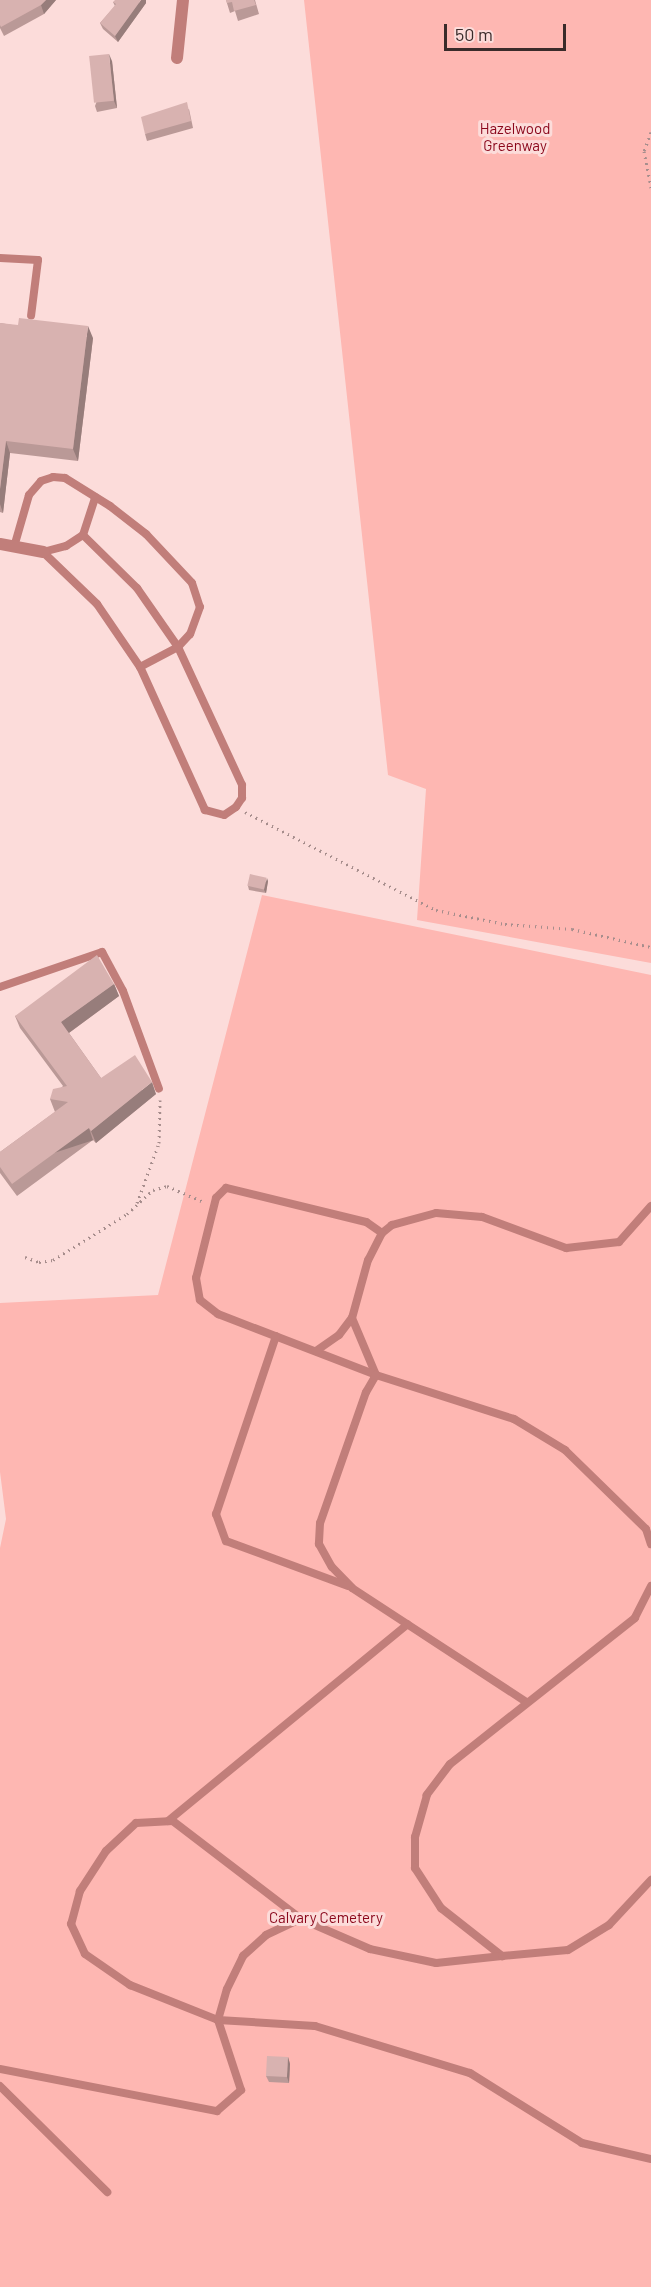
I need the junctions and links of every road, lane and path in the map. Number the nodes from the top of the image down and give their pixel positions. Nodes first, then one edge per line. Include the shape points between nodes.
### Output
1 (183, 0) edge
2 (177, 58) dead end
3 (651, 132) edge
4 (651, 188) edge
5 (0, 258) edge
6 (31, 316) dead end
7 (95, 497) junction
8 (82, 535) junction
9 (0, 544) edge
10 (14, 547) junction
11 (43, 552) junction
12 (178, 647) junction
13 (140, 667) junction
14 (236, 807) junction
15 (651, 947) edge
16 (0, 987) edge
17 (159, 1089) joint
18 (216, 1198) junction
19 (137, 1205) junction
20 (651, 1206) edge
21 (382, 1233) junction
22 (25, 1257) dead end
23 (352, 1318) junction
24 (276, 1336) junction
25 (316, 1351) junction
26 (376, 1375) junction
27 (651, 1544) edge
28 (651, 1586) edge
29 (352, 1588) junction
30 (408, 1624) junction
31 (526, 1701) junction
32 (168, 1821) junction
33 (651, 1880) edge
34 (301, 1919) junction
35 (502, 1956) junction
36 (218, 2020) junction
37 (0, 2069) edge
38 (0, 2085) edge
39 (651, 2159) edge
40 (107, 2192) dead end

1 - 2 street
3 - 4 path via 644,151
5 - 6 lane via 38,260
7 - 8 lane
7 - 10 lane via 65,478 41,481 21,510
7 - 12 lane via 146,534 199,596 201,607 190,634
8 - 11 lane via 66,546
8 - 12 lane via 137,588
9 - 10 street
10 - 11 street
11 - 13 lane via 97,604
12 - 13 lane
12 - 14 lane via 242,785 242,798
13 - 14 lane via 205,810 224,814
14 - 15 path via 436,910 505,924 572,929
16 - 17 lane via 102,952 123,991
17 - 19 path via 159,1143
18 - 19 path via 201,1203 167,1186 153,1190
18 - 21 lane via 226,1188 366,1222
18 - 24 lane via 196,1278 200,1300 218,1314
19 - 22 path via 94,1237 53,1260 39,1262
20 - 21 lane via 619,1242 576,1247 566,1248 482,1217 436,1213 392,1225
21 - 23 lane via 368,1260
23 - 25 lane via 339,1335
23 - 26 lane
24 - 25 lane
24 - 29 lane via 216,1514 226,1541
25 - 26 lane
26 - 27 lane via 514,1419 565,1450 646,1529
26 - 29 lane via 366,1392 320,1523 319,1544 332,1567
28 - 31 lane via 635,1618
29 - 30 lane
30 - 31 lane
30 - 32 lane
31 - 35 lane via 450,1764 428,1795 415,1837 415,1868 441,1908
32 - 34 lane
32 - 36 lane via 136,1823 106,1851 80,1892 71,1924 85,1954 130,1985
33 - 35 lane via 609,1925 568,1950
34 - 35 lane via 370,1948 436,1963
34 - 36 lane via 266,1935 243,1956
36 - 37 lane via 241,2090 217,2110
36 - 39 lane via 315,2026 470,2073 582,2143
38 - 40 lane

